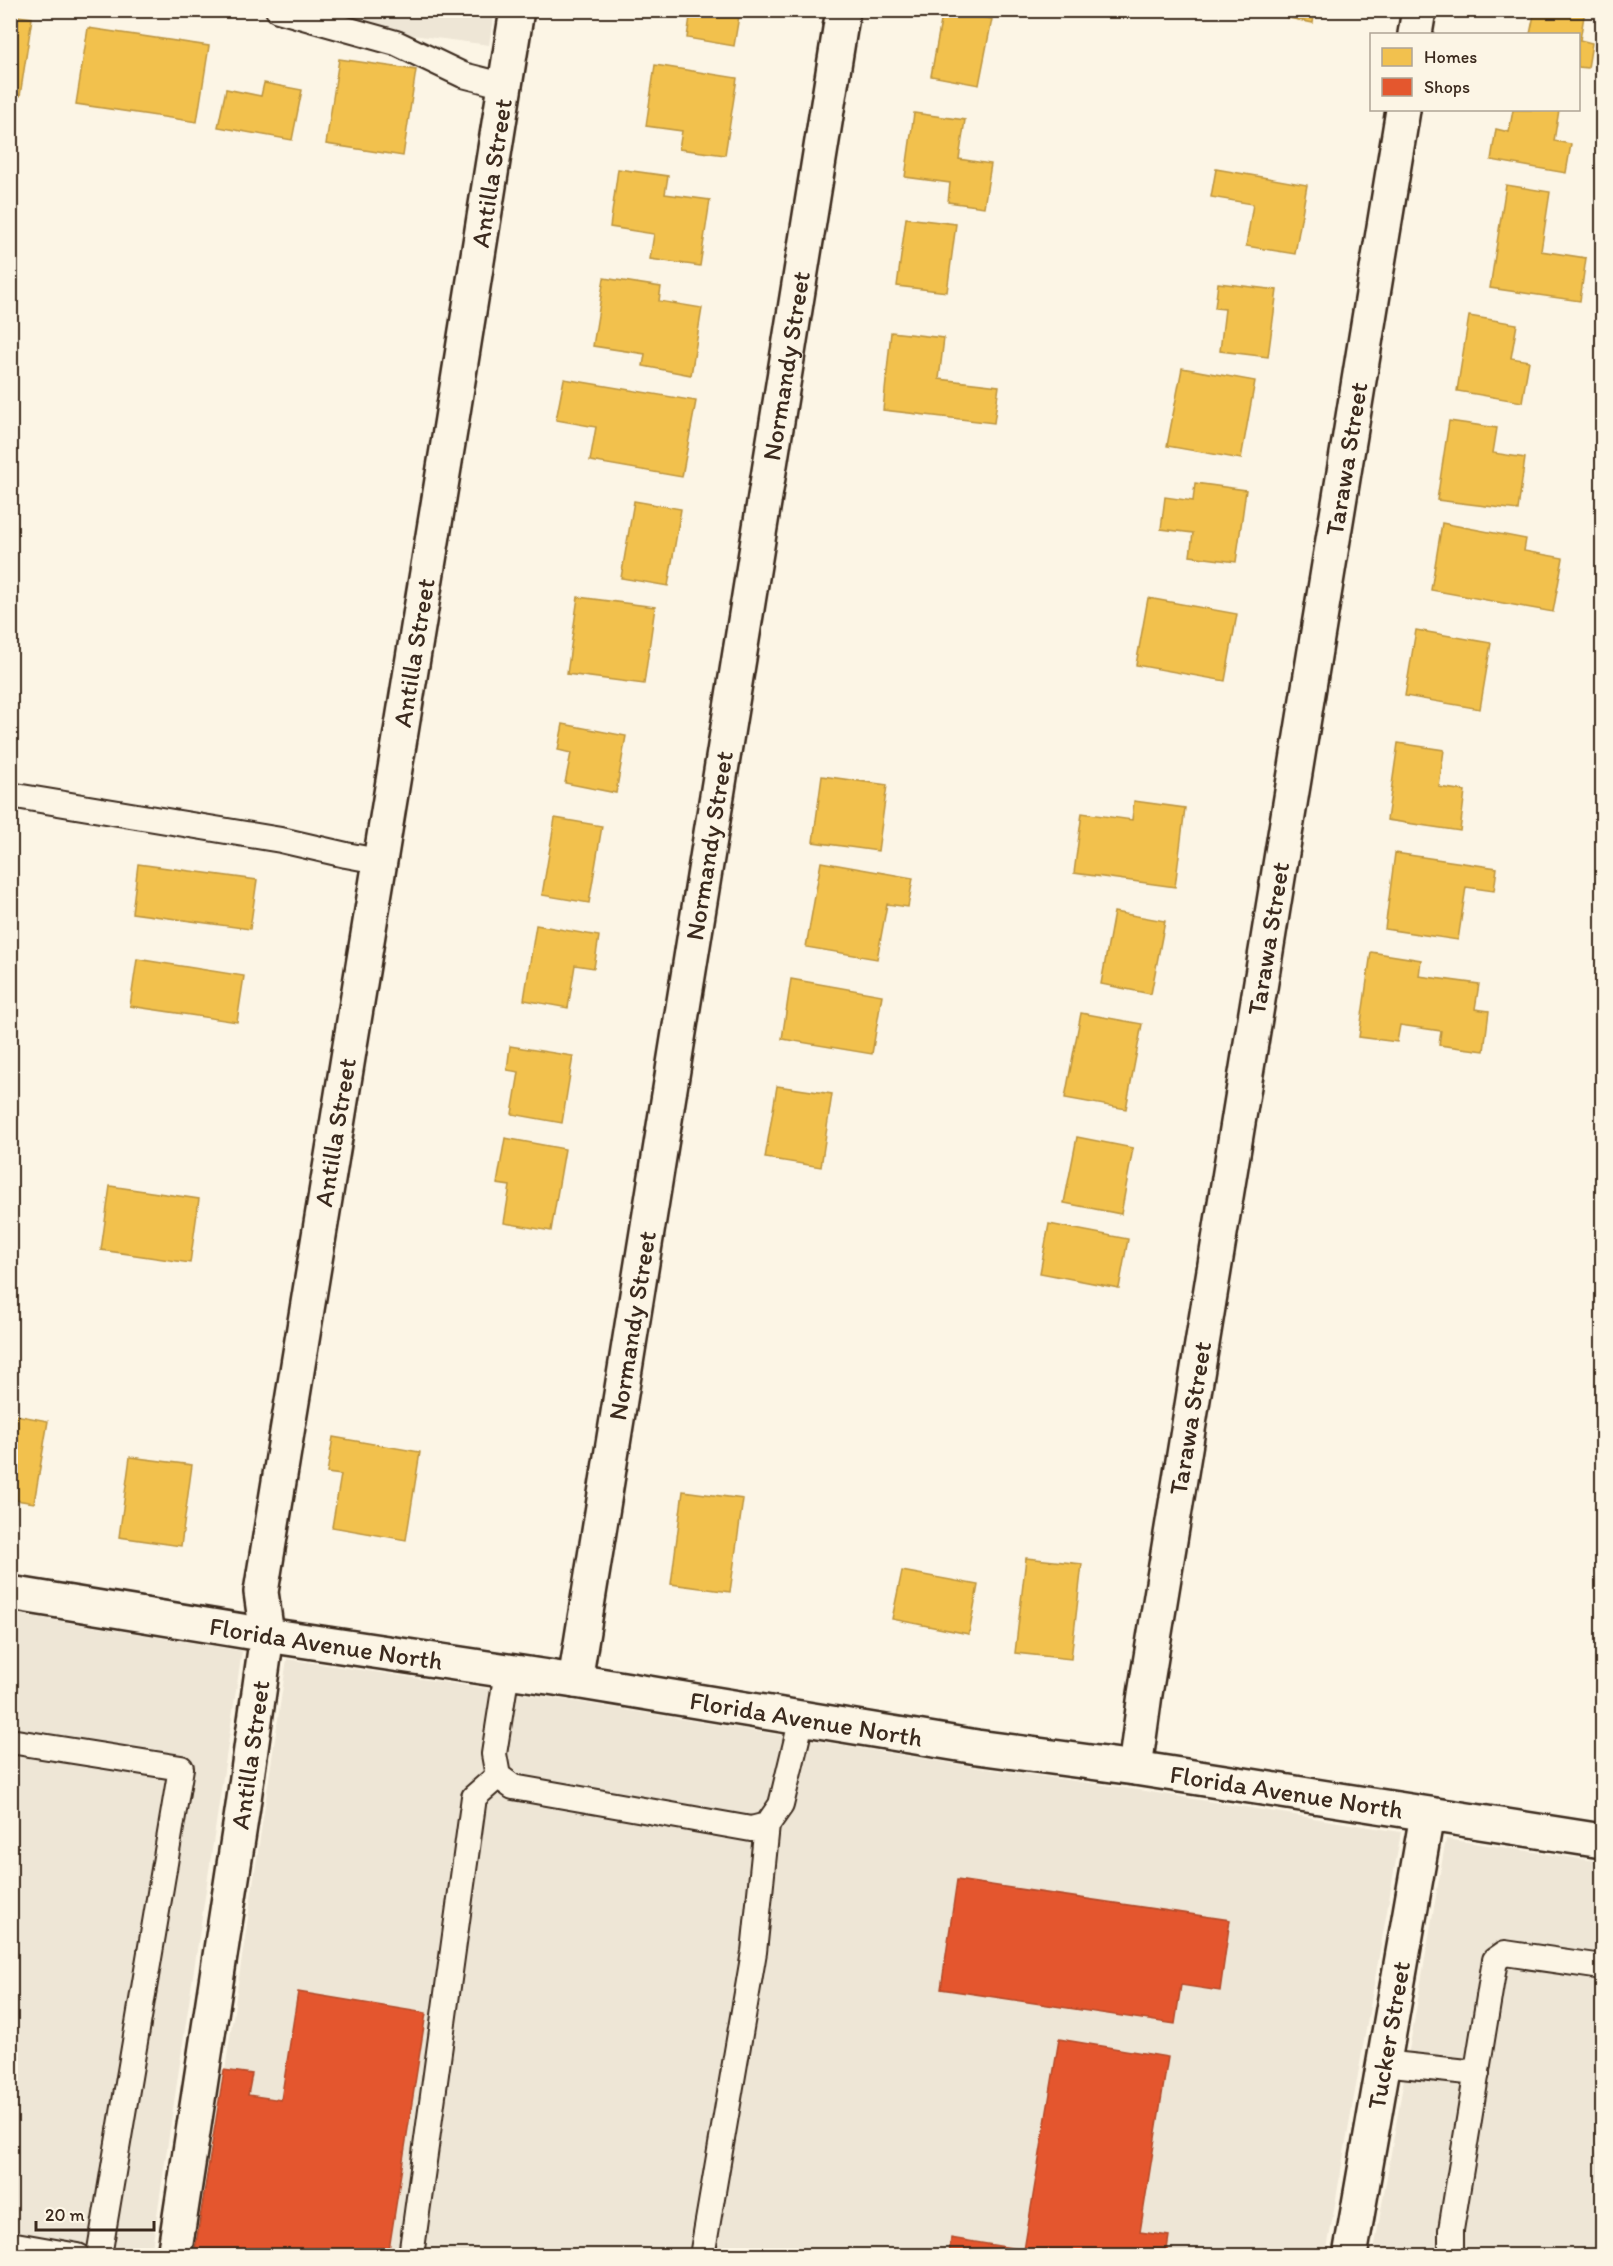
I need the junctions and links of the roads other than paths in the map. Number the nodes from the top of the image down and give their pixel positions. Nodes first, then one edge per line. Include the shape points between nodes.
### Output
1 (278, 10) edge
2 (517, 10) edge
3 (843, 10) edge
4 (1419, 10) edge
5 (1415, 33) edge
6 (506, 86) junction
7 (1403, 111) edge
8 (10, 795) edge
9 (378, 861) junction
10 (10, 1593) edge
11 (267, 1635) junction
12 (507, 1671) junction
13 (575, 1681) junction
14 (802, 1718) junction
15 (10, 1740) edge
16 (1135, 1768) junction
17 (498, 1776) junction
18 (1427, 1815) junction
19 (767, 1825) junction
20 (1602, 1842) edge
21 (1602, 1967) edge
22 (1383, 2063) junction
23 (1477, 2073) junction
24 (10, 2244) edge
25 (78, 2256) edge
26 (99, 2256) edge
27 (174, 2256) edge
28 (411, 2256) edge
29 (702, 2256) edge
30 (1350, 2256) edge
31 (1451, 2256) edge

1 - 6 lane via 396,43 463,75
2 - 6 street, Antilla Street
3 - 13 street, Normandy Street
4 - 5 street
6 - 9 street, Antilla Street
7 - 16 street, Tarawa Street
8 - 9 lane via 281,840
9 - 11 street, Antilla Street via 261,1592
10 - 11 street, Florida Avenue North
11 - 12 street, Florida Avenue North
11 - 27 street, Antilla Street
12 - 13 street, Florida Avenue North
12 - 17 lane via 494,1754
13 - 14 street, Florida Avenue North
14 - 16 street, Florida Avenue North
14 - 19 lane via 781,1805
15 - 26 lane via 181,1768
16 - 18 street, Florida Avenue North
17 - 19 lane via 513,1787 751,1829
17 - 28 lane via 474,1797
18 - 20 street, Florida Avenue North
18 - 22 street, Tucker Street
19 - 29 lane via 754,1952
21 - 23 lane via 1505,1953 1496,1960
22 - 23 lane
22 - 30 street, Tucker Street
23 - 31 lane via 1451,2230
24 - 25 lane

